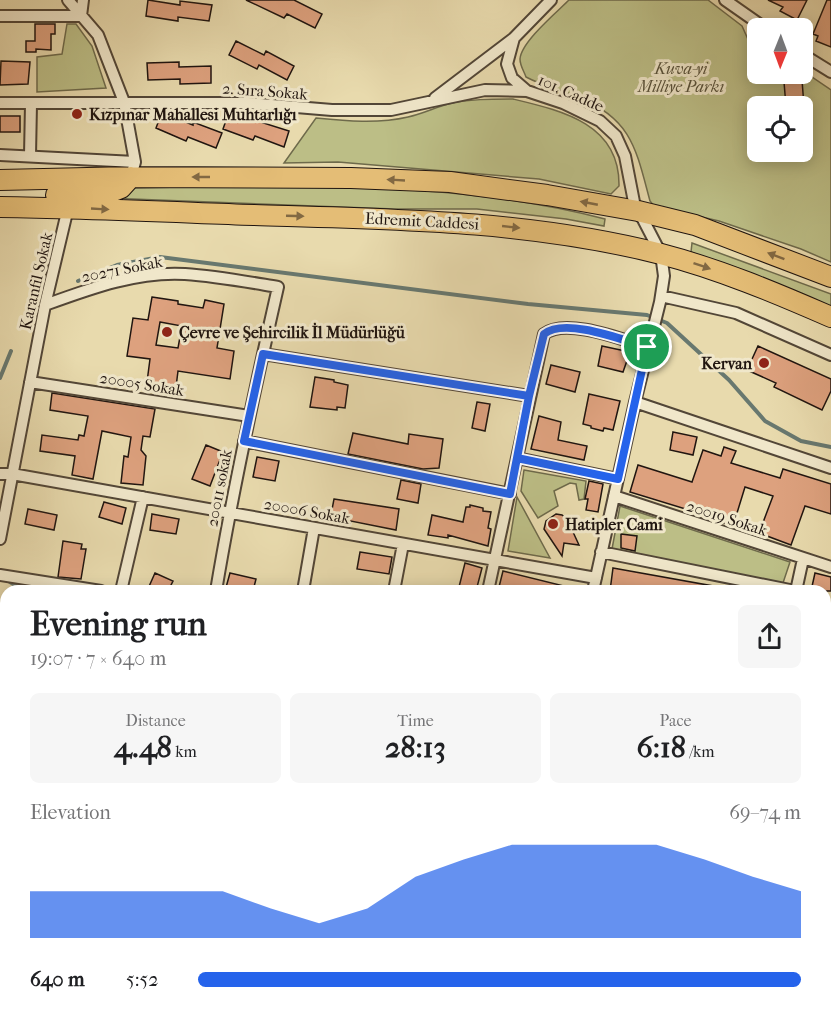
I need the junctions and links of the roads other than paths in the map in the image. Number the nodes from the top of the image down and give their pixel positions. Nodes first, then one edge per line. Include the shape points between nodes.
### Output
1 (68, 0) edge
2 (83, 0) edge
3 (551, 0) edge
4 (725, 0) edge
5 (745, 0) edge
6 (741, 11) junction
7 (0, 16) edge
8 (81, 16) junction
9 (751, 18) edge
10 (514, 38) junction
11 (813, 61) edge
12 (831, 72) edge
13 (527, 91) junction
14 (431, 101) junction
15 (124, 102) junction
16 (0, 103) edge
17 (31, 104) junction
18 (0, 155) edge
19 (30, 155) junction
20 (133, 170) junction
21 (0, 180) edge
22 (0, 199) edge
23 (0, 207) edge
24 (68, 208) junction
25 (638, 211) junction
26 (661, 254) junction
27 (831, 277) edge
28 (278, 286) joint
29 (660, 299) junction
30 (45, 305) junction
31 (831, 317) edge
32 (647, 347) junction
33 (263, 354) junction
34 (831, 355) edge
35 (30, 382) junction
36 (529, 396) junction
37 (635, 402) junction
38 (249, 416) junction
39 (244, 441) junction
40 (517, 458) junction
41 (831, 468) edge
42 (0, 474) edge
43 (12, 474) junction
44 (618, 479) junction
45 (510, 494) junction
46 (614, 496) junction
47 (143, 497) junction
48 (229, 513) junction
49 (314, 528) junction
50 (0, 538) edge
51 (403, 544) junction
52 (601, 552) junction
53 (803, 559) junction
54 (496, 560) junction
55 (831, 567) edge
56 (0, 574) edge
57 (596, 578) junction
58 (65, 585) edge
59 (122, 585) edge
60 (217, 585) edge
61 (304, 585) edge
62 (395, 585) edge
63 (490, 585) edge
64 (594, 585) edge
65 (765, 585) edge
66 (796, 585) edge

1 - 8 street
2 - 8 street
3 - 10 street
4 - 6 street
5 - 6 street
6 - 9 street
7 - 8 street
8 - 15 street via 98,35
10 - 13 street, 101. Cadde via 507,64 512,78
10 - 14 street
11 - 12 street
13 - 14 street, 2. Sıra Sokak via 485,90
13 - 25 street, 101. Cadde via 600,121 616,136 626,156
14 - 15 street, 2. Sıra Sokak via 391,110
15 - 17 street, 2. Sıra Sokak
15 - 20 street
16 - 17 street, 2. Sıra Sokak
17 - 19 street
18 - 19 street
19 - 20 street
20 - 21 highway
20 - 22 highway via 121,188 106,194
25 -> 20 highway via 450,182
23 - 24 highway, Edremit Caddesi
24 -> 26 highway, Edremit Caddesi via 466,223 531,230
24 - 30 street, Karanfil Sokak
25 - 26 street, 101. Cadde
27 -> 25 highway via 695,225
26 - 29 street via 664,276
26 -> 31 highway, Edremit Caddesi via 774,292
28 - 30 street, 20271 Sokak via 184,274 148,276 97,286
28 - 33 street, 20011 sokak
29 - 32 street
29 - 34 street via 736,313
30 - 35 street, Karanfil Sokak
32 - 36 street via 598,333 549,330 544,334
32 - 37 street
33 - 36 street
33 - 38 street, 20011 sokak
35 - 38 street, 20005 Sokak
35 - 43 street, Karanfil Sokak
36 - 40 street
37 - 41 street
37 - 44 street
38 - 39 street, 20011 sokak
39 - 45 street
39 - 48 street, 20011 sokak
40 - 44 street
40 - 45 street
42 - 43 street, 20006 Sokak
43 - 47 street, 20006 Sokak
43 - 50 street, Karanfil Sokak
44 - 46 street
45 - 54 street
46 - 52 street
46 - 53 street, 20019 Sokak
47 - 48 street, 20006 Sokak
47 - 59 street
48 - 49 street, 20006 Sokak
48 - 60 street, 20011 sokak
49 - 51 street, 20006 Sokak
49 - 61 street
51 - 54 street, 20006 Sokak
51 - 62 street
52 - 57 street
52 - 65 street
53 - 55 street, 20019 Sokak
53 - 66 street
54 - 57 street, 20006 Sokak
54 - 63 street
56 - 58 street
57 - 64 street

